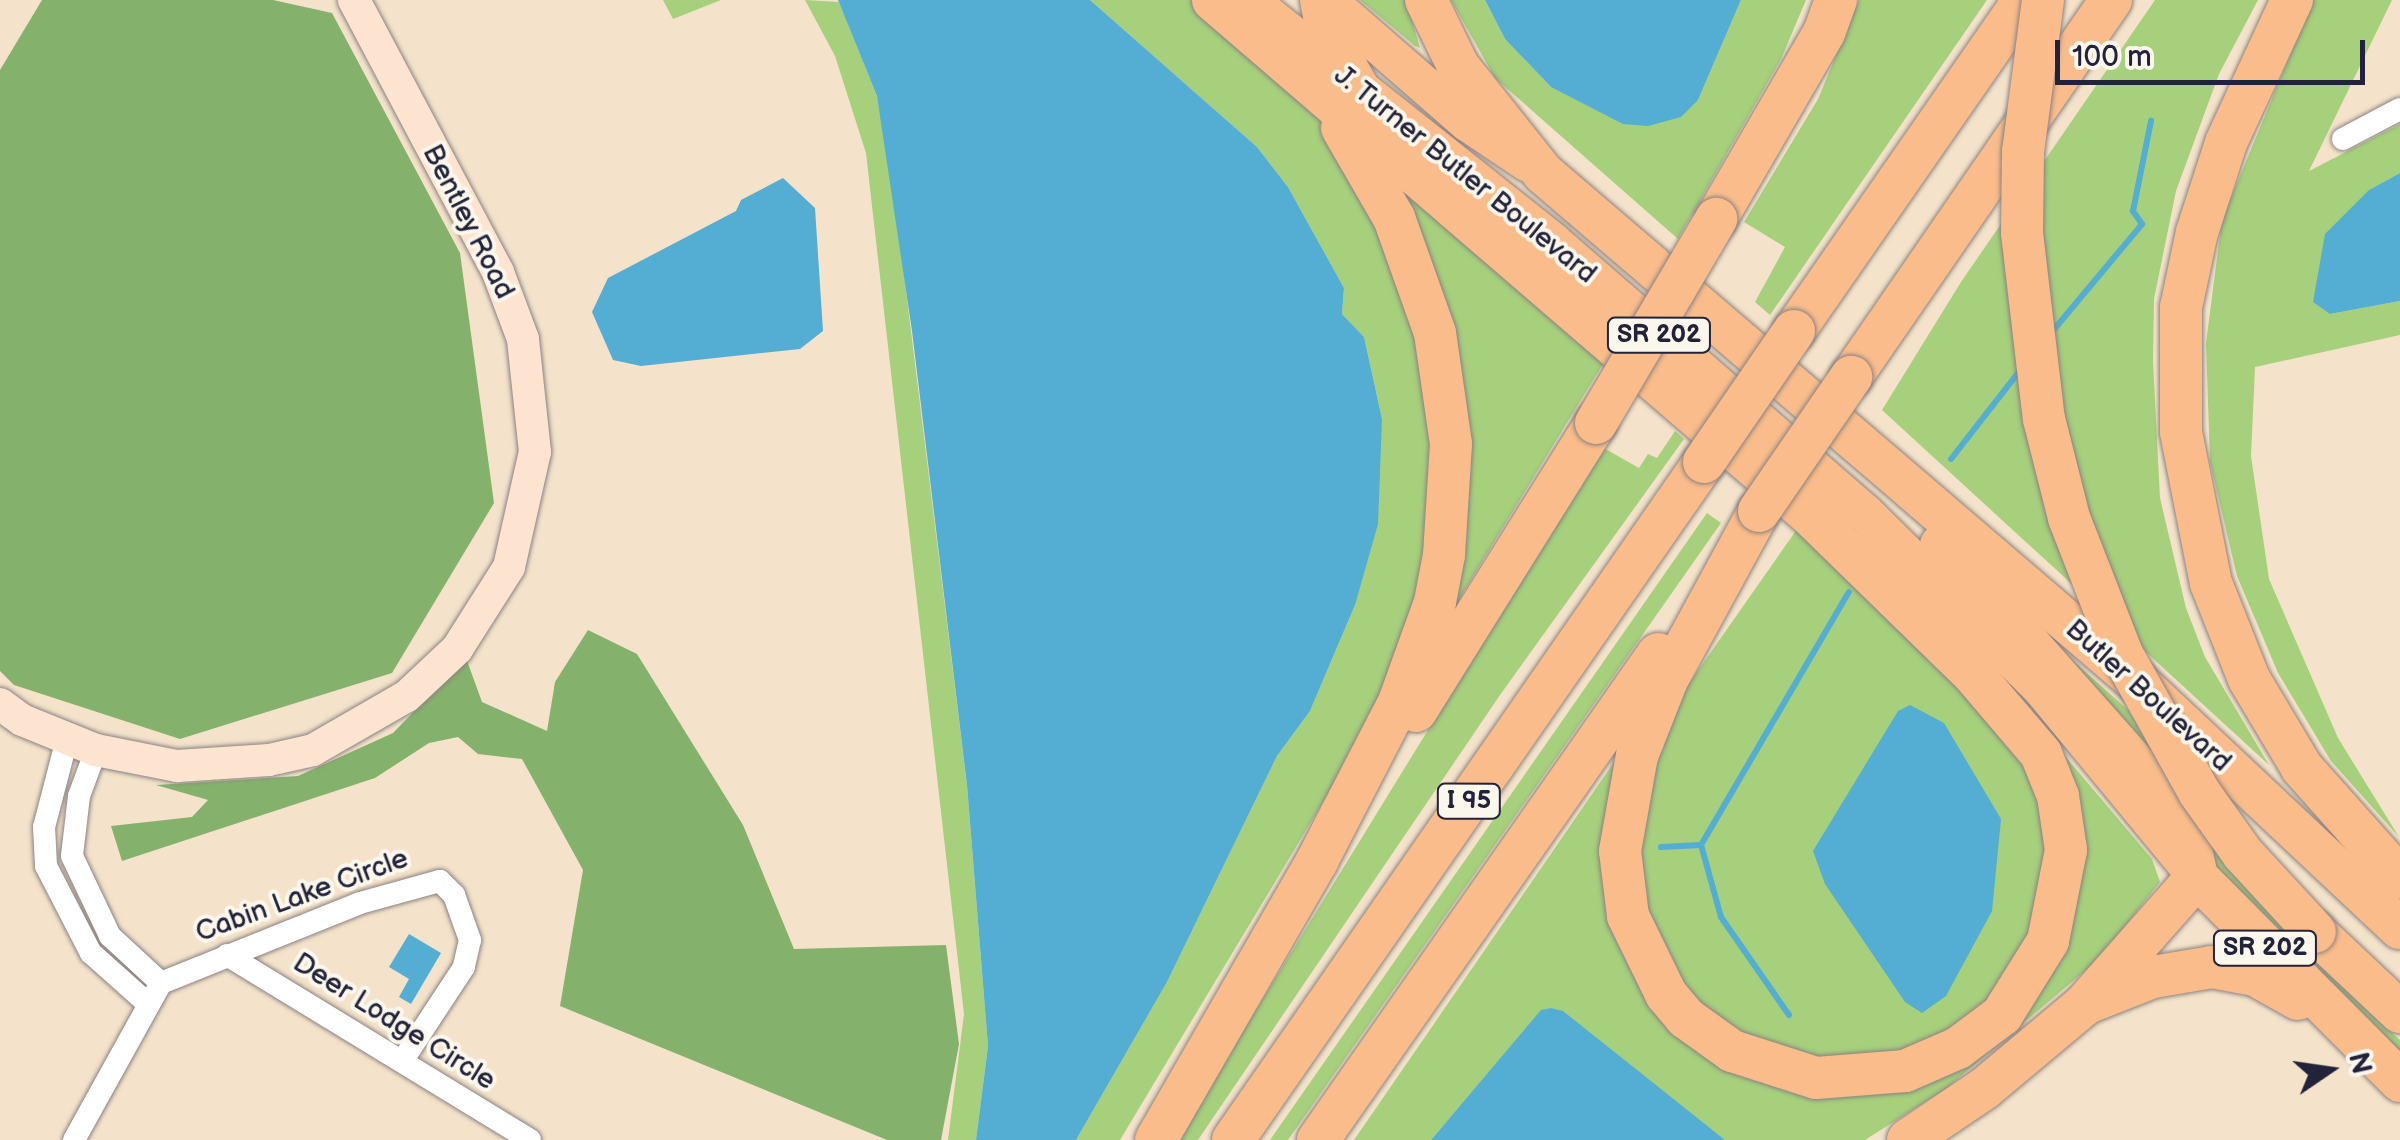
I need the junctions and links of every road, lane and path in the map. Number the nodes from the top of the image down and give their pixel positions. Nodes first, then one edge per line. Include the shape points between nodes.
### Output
1 (1214, 0) edge
2 (1248, 0) edge
3 (1324, 0) edge
4 (1426, 0) edge
5 (1836, 0) edge
6 (2024, 0) edge
7 (2044, 0) edge
8 (2111, 0) edge
9 (2292, 0) edge
10 (353, 2) edge
11 (1301, 77) junction
12 (1360, 91) junction
13 (2400, 109) edge
14 (2343, 140) dead end
15 (1542, 172) junction
16 (1888, 472) junction
17 (1758, 510) junction
18 (0, 704) edge
19 (82, 744) junction
20 (1317, 862) junction
21 (2197, 877) junction
22 (2400, 878) edge
23 (2400, 928) edge
24 (227, 954) junction
25 (161, 982) junction
26 (146, 1002) junction
27 (2084, 1004) junction
28 (2400, 1012) edge
29 (2334, 1019) junction
30 (403, 1060) junction
31 (2400, 1081) edge
32 (74, 1140) edge
33 (530, 1140) edge
34 (1156, 1140) edge
35 (1233, 1140) edge
36 (1318, 1140) edge
37 (1908, 1140) edge

1 - 11 highway
2 - 12 main road, J. Turner Butler Boulevard / SR 202
3 - 12 highway via 1328,35
3 - 15 main road, J. Turner Butler Boulevard / SR 202 via 1467,122
4 - 15 highway via 1458,66
5 - 20 highway, bridge via 1824,32 1596,423
6 - 35 highway, I 95, bridge
7 - 28 highway, bridge via 2023,151 2022,233 2044,419 2069,518 2122,654 2190,778 2243,854
8 - 17 highway, I 95, bridge
9 - 22 highway via 2226,143 2197,232 2180,307 2183,449 2210,583 2249,680 2302,768
10 - 19 street, Bentley Road via 498,272 523,340 535,452 509,567 457,650 407,696 313,750 177,766
11 - 17 highway via 1808,513 1973,674 2041,754 2058,796 2066,850 2048,941 2002,1015 1958,1048 1905,1072 1816,1078 1732,1051 1686,1018 1666,994 1628,916 1620,851 1637,756 1667,680
11 - 20 highway via 1350,140 1407,250 1434,333 1450,444 1435,602 1399,702
12 - 21 main road, J. Turner Butler Boulevard / SR 202 via 1553,242 1948,591 2042,689
13 - 14 street
15 - 16 highway, J. Turner Butler Boulevard / SR 202
16 - 21 highway via 1950,558 2071,685 2173,809 2188,834
16 - 23 highway, Butler Boulevard / SR 202 via 2142,686
17 - 36 highway, I 95
18 - 19 street, Bentley Road
19 - 25 street via 72,856 110,936
19 - 26 street via 44,827 46,866 91,954
20 - 34 highway
21 - 27 highway
21 - 29 highway, SR 202
24 - 25 street, Cabin Lake Circle
24 - 30 street, Deer Lodge Circle
24 - 30 street, Cabin Lake Circle via 424,880 440,880 454,896 470,940 464,966
25 - 26 street
26 - 32 street
27 - 29 highway via 2153,977 2212,967 2255,976
27 - 37 highway via 1985,1088
29 - 31 highway, SR 202
30 - 33 street, Deer Lodge Circle

